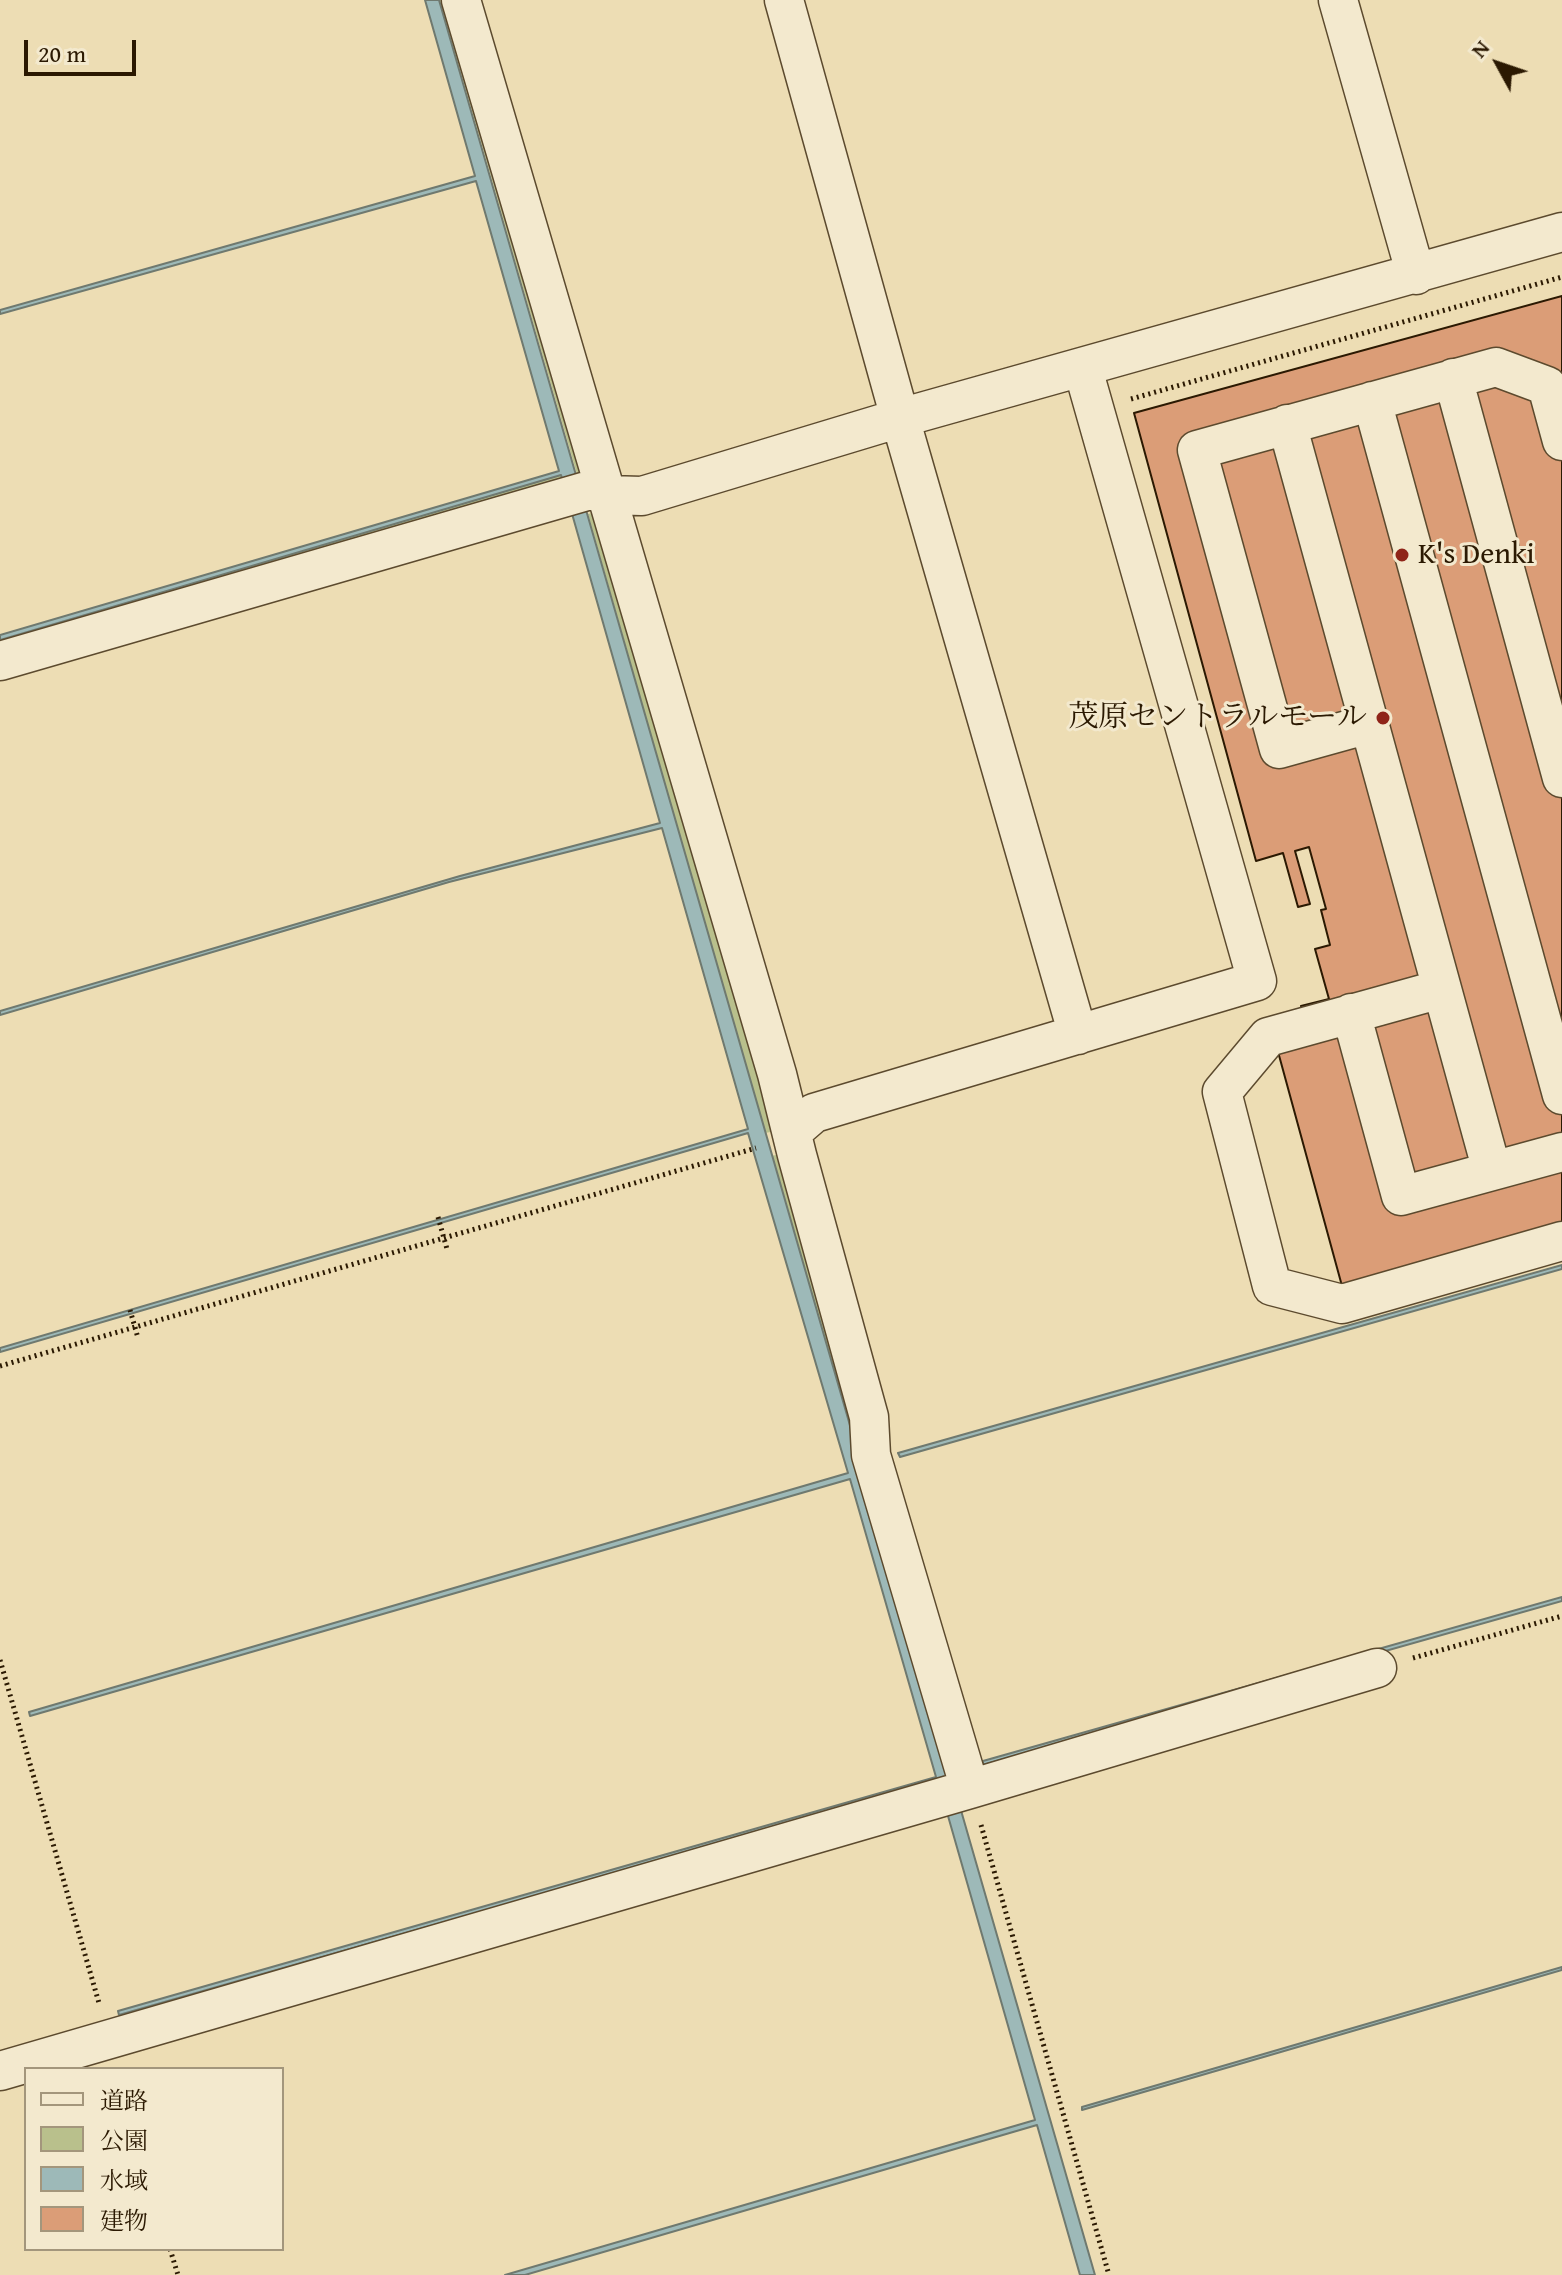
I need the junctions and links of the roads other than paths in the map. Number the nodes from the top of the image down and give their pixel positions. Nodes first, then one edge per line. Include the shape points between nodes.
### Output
1 (461, 0) edge
2 (784, 0) edge
3 (1338, 0) edge
4 (1562, 232) edge
5 (1416, 275) junction
6 (1083, 369) junction
7 (1453, 378) junction
8 (1372, 401) junction
9 (900, 418) junction
10 (1287, 424) junction
11 (1562, 441) edge
12 (607, 495) junction
13 (0, 661) edge
14 (1369, 724) junction
15 (1562, 778) edge
16 (1441, 989) junction
17 (1351, 1013) junction
18 (1078, 1035) junction
19 (1562, 1095) edge
20 (792, 1132) junction
21 (1562, 1152) edge
22 (1492, 1171) junction
23 (1562, 1241) edge
24 (1377, 1668) road end
25 (970, 1789) junction
26 (0, 2071) edge

1 - 12 street
2 - 9 street
3 - 5 street
4 - 5 street
5 - 6 street
6 - 9 street
6 - 18 street via 1257,981
7 - 8 street
7 - 11 street via 1496,367 1547,386
7 - 15 street
8 - 10 street
8 - 19 street
9 - 12 street via 642,496
9 - 18 street
10 - 14 street
10 - 14 street via 1197,450 1279,749
12 - 13 street via 590,490
12 - 20 street
14 - 16 street
16 - 17 street
16 - 22 street
17 - 22 street via 1401,1196
17 - 23 street via 1268,1037 1222,1092 1272,1286 1342,1304
18 - 20 street via 814,1113
20 - 25 street via 869,1417 871,1455
21 - 22 street
24 - 25 street
25 - 26 street

